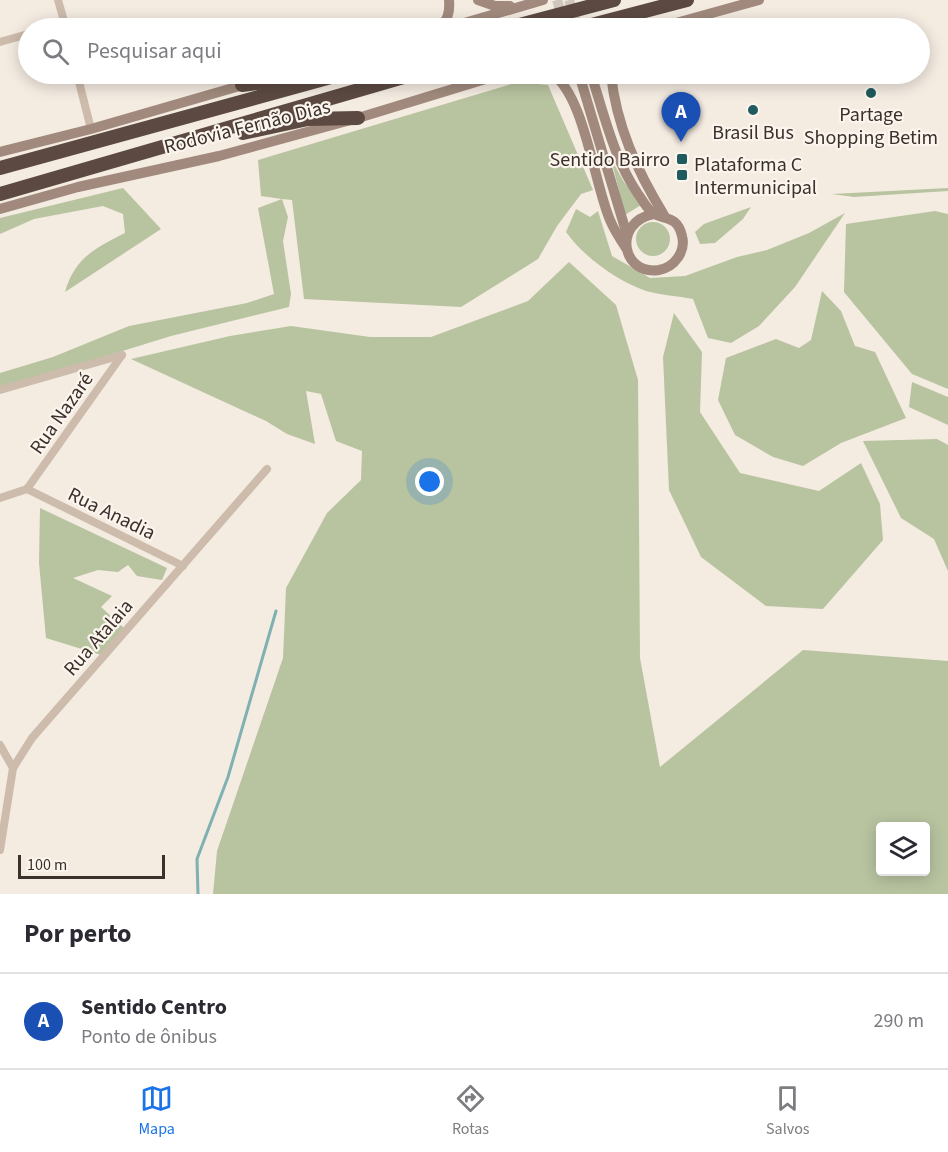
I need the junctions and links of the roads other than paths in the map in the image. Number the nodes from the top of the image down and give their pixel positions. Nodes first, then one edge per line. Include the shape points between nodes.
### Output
1 (58, 0) edge
2 (449, 0) edge
3 (478, 0) edge
4 (543, 0) edge
5 (614, 0) edge
6 (687, 0) edge
7 (759, 0) edge
8 (522, 7) junction
9 (64, 18) edge
10 (445, 18) edge
11 (483, 18) edge
12 (546, 18) edge
13 (618, 18) edge
14 (694, 18) edge
15 (18, 37) edge
16 (0, 42) edge
17 (80, 84) edge
18 (246, 84) edge
19 (251, 84) edge
20 (304, 84) edge
21 (380, 84) edge
22 (469, 84) edge
23 (564, 84) edge
24 (582, 84) edge
25 (594, 84) edge
26 (613, 84) edge
27 (242, 85) junction
28 (358, 118) junction
29 (91, 129) junction
30 (0, 152) edge
31 (141, 155) junction
32 (0, 168) edge
33 (0, 194) edge
34 (0, 209) edge
35 (658, 215) junction
36 (627, 235) junction
37 (627, 251) junction
38 (0, 390) edge
39 (267, 469) dead end
40 (27, 489) junction
41 (0, 498) edge
42 (183, 566) junction
43 (0, 745) edge
44 (0, 764) edge
45 (13, 768) junction
46 (0, 850) edge

1 - 9 street
2 - 10 main road via 450,11
3 - 8 main road via 495,6
4 - 8 main road
5 - 12 highway
6 - 13 highway
7 - 14 main road
8 - 11 main road
15 - 16 street
17 - 29 street
18 - 27 main road, Rodovia Fernão Dias
19 - 27 highway
20 - 32 highway, Rodovia Fernão Dias
21 - 31 highway, Rodovia Fernão Dias
22 - 28 main road, Rodovia Fernão Dias
23 - 37 main road via 574,102 610,220
24 - 36 main road
25 - 35 main road via 622,166
26 - 35 main road via 632,154
27 - 29 main road, Rodovia Fernão Dias
28 - 31 highway via 308,119
28 - 34 main road, Rodovia Fernão Dias
29 - 30 main road, Rodovia Fernão Dias
31 - 33 highway, Rodovia Fernão Dias
35 - 36 main road via 636,220
35 - 37 main road via 674,222 682,236 680,254 672,265 647,270
36 - 37 main road
38 - 40 street, Rua Nazaré via 122,355
39 - 42 street, Rua Atalaia
40 - 41 street
40 - 42 street, Rua Anadia
42 - 45 street, Rua Atalaia via 32,738
43 - 45 street
44 - 45 street
45 - 46 street, Rua Atalaia

